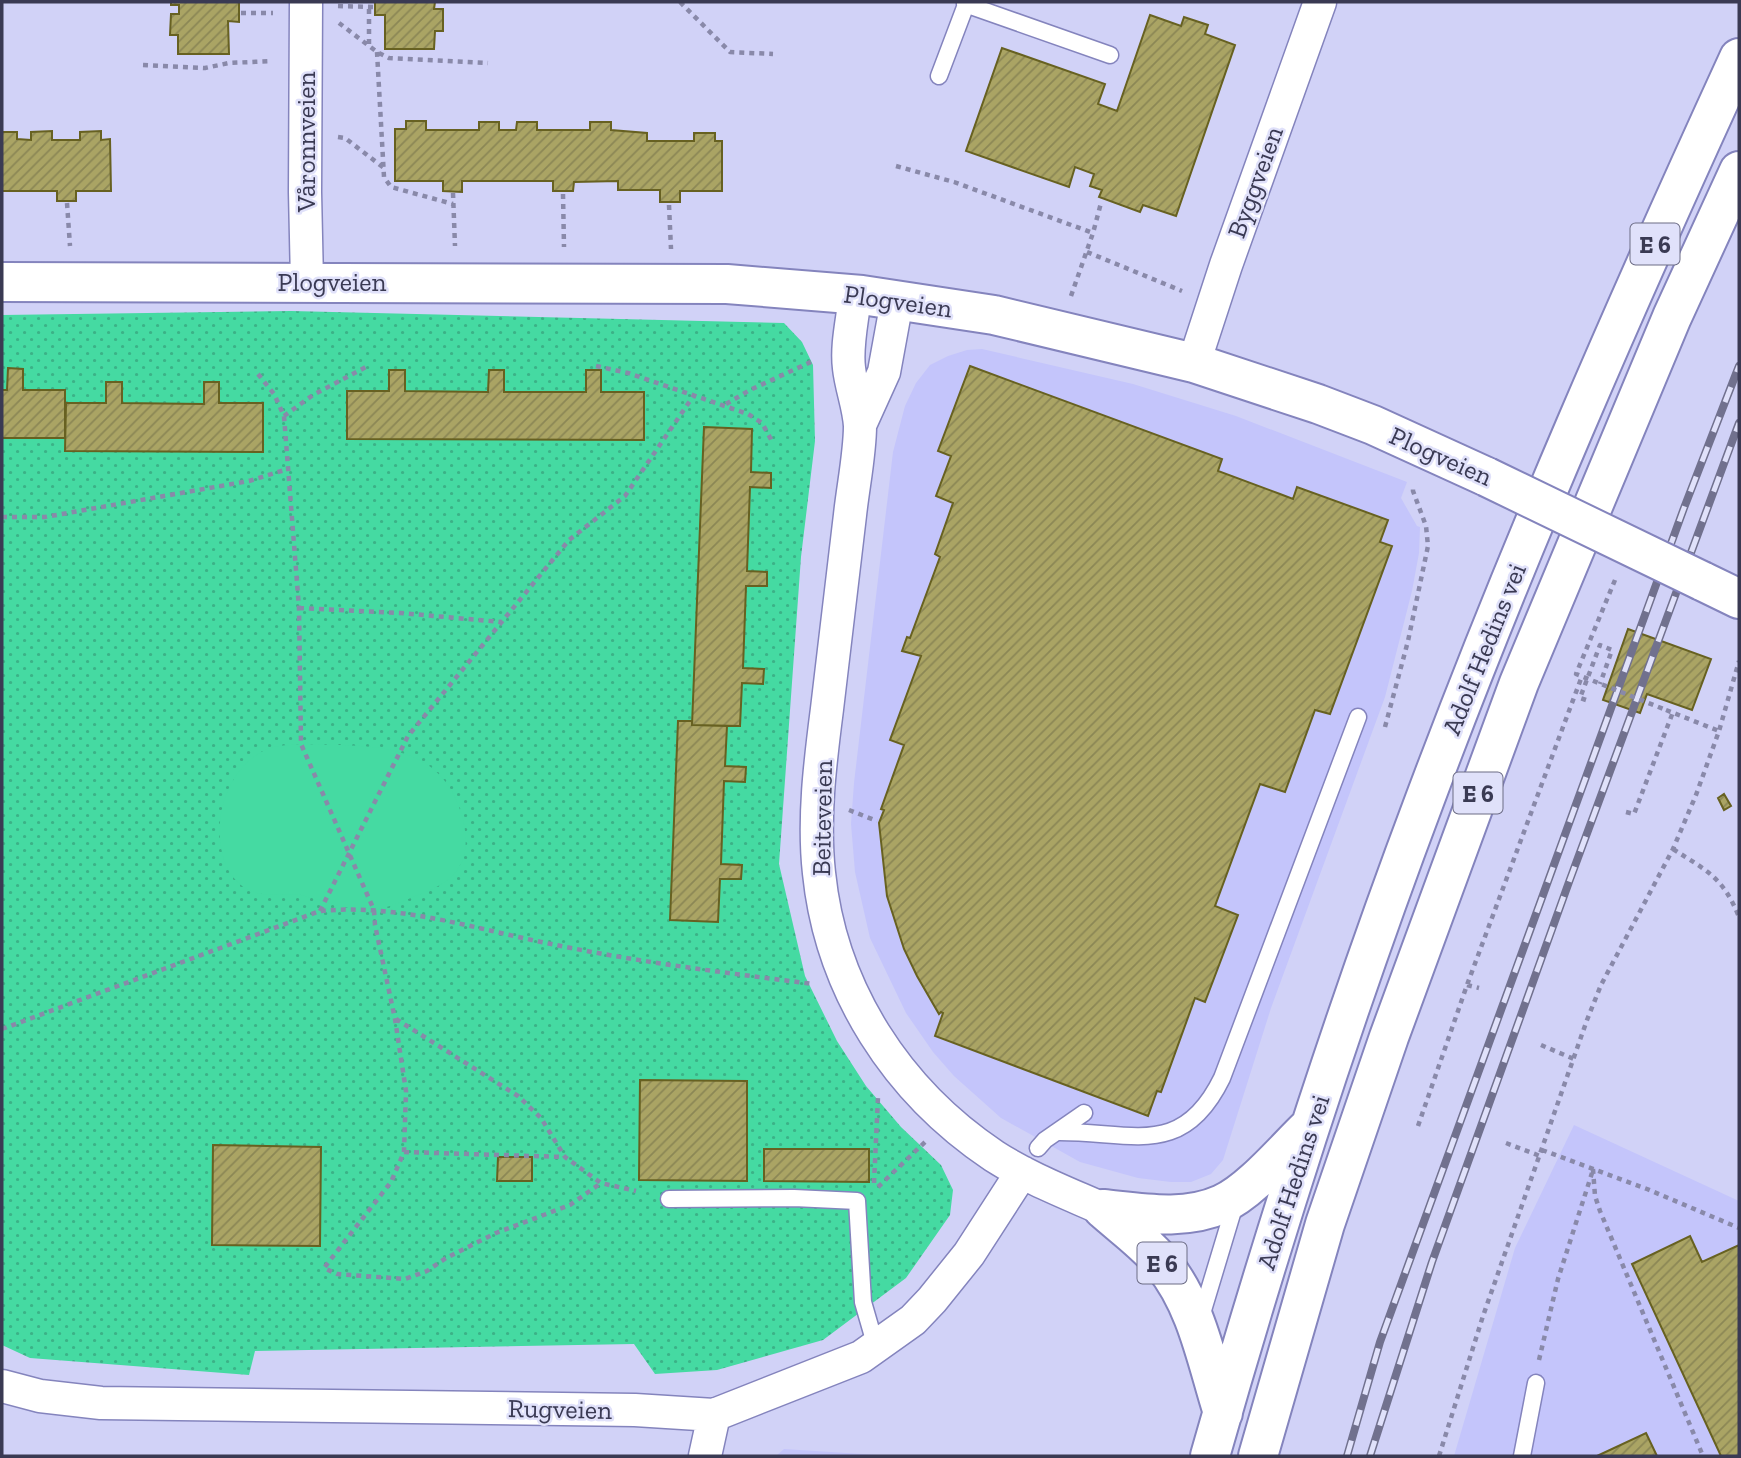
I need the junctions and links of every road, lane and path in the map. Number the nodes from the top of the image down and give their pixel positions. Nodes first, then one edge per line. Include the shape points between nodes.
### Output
1 (680, 2) edge
2 (1320, 2) edge
3 (966, 3) edge
4 (369, 6) dead end
5 (307, 10) edge
6 (241, 13) dead end
7 (369, 45) junction
8 (377, 52) junction
9 (773, 54) dead end
10 (1110, 55) dead end
11 (1739, 58) edge
12 (284, 61) dead end
13 (488, 63) dead end
14 (143, 65) dead end
15 (939, 76) dead end
16 (305, 136) junction
17 (896, 166) dead end
18 (384, 168) junction
19 (1739, 171) edge
20 (453, 193) dead end
21 (563, 194) dead end
22 (67, 203) dead end
23 (1101, 203) dead end
24 (453, 204) junction
25 (669, 205) dead end
26 (1093, 233) junction
27 (70, 250) dead end
28 (1087, 252) junction
29 (455, 254) dead end
30 (564, 255) dead end
31 (671, 257) dead end
32 (2, 282) edge
33 (307, 282) junction
34 (1189, 294) dead end
35 (855, 295) junction
36 (897, 301) junction
37 (1068, 303) dead end
38 (823, 356) dead end
39 (1194, 363) junction
40 (596, 366) dead end
41 (366, 367) dead end
42 (258, 374) dead end
43 (694, 395) junction
44 (726, 405) junction
45 (284, 416) junction
46 (860, 425) junction
47 (773, 443) dead end
48 (1425, 448) junction
49 (288, 469) junction
50 (2, 517) edge
51 (1617, 575) dead end
52 (1739, 599) edge
53 (299, 608) junction
54 (501, 622) junction
55 (1739, 661) edge
56 (1582, 676) junction
57 (1600, 684) junction
58 (1586, 700) dead end
59 (1673, 712) junction
60 (1358, 717) dead end
61 (1719, 731) junction
62 (1382, 737) dead end
63 (845, 808) dead end
64 (1626, 812) dead end
65 (877, 821) dead end
66 (1673, 849) junction
67 (349, 854) junction
68 (374, 910) junction
69 (320, 911) junction
70 (1739, 917) edge
71 (820, 985) dead end
72 (1467, 985) junction
73 (1479, 988) dead end
74 (395, 1018) junction
75 (2, 1029) edge
76 (1541, 1045) dead end
77 (1574, 1059) junction
78 (878, 1088) dead end
79 (1084, 1113) dead end
80 (1311, 1125) junction
81 (1418, 1126) dead end
82 (1057, 1132) junction
83 (927, 1140) dead end
84 (1506, 1143) dead end
85 (404, 1152) junction
86 (1541, 1153) junction
87 (565, 1157) junction
88 (1030, 1160) junction
89 (1593, 1169) junction
90 (601, 1184) junction
91 (636, 1191) dead end
92 (1238, 1195) junction
93 (669, 1199) dead end
94 (1103, 1209) junction
95 (1739, 1228) edge
96 (1198, 1332) junction
97 (876, 1347) junction
98 (1536, 1383) joint
99 (2, 1386) edge
100 (1223, 1413) junction
101 (714, 1415) junction
102 (705, 1456) edge
103 (1210, 1456) edge
104 (1258, 1456) edge
105 (1439, 1456) edge
106 (1522, 1456) edge
107 (1703, 1456) edge

1 - 9 path via 730,52
2 - 39 street, Byggveien
3 - 10 lane
3 - 15 lane
4 - 7 path
5 - 6 path
5 - 7 path via 338,22
5 - 16 street, Våronnveien
7 - 8 path
8 - 13 path via 408,60
8 - 18 path
11 - 80 main road, Adolf Hedins vei / E 6 via 1578,418 1478,660
12 - 14 path via 205,68
16 - 18 path via 345,138
16 - 33 street, Våronnveien
17 - 26 path via 954,182
18 - 24 path via 391,187
19 - 104 main road, Adolf Hedins vei / E 6 via 1672,317 1514,695 1325,1224
20 - 24 path
21 - 30 path
22 - 27 path
23 - 26 path
24 - 29 path
25 - 31 path
26 - 28 path
28 - 34 path
28 - 37 path
32 - 33 main road, Plogveien
33 - 35 main road, Plogveien via 727,284
35 - 36 main road, Plogveien
35 - 46 street, Beiteveien via 849,366
36 - 39 main road, Plogveien via 994,315
36 - 46 street, Beiteveien via 884,372
38 - 44 path
39 - 48 main road, Plogveien via 1318,404
40 - 43 path
41 - 45 path
42 - 45 path
43 - 44 path
43 - 54 path via 625,496 569,540
44 - 47 path via 762,423
45 - 49 path
46 - 88 street, Beiteveien via 818,791 823,903 843,970 888,1056 945,1119 996,1157
48 - 52 main road, Plogveien, bridge
48 - 62 path via 1413,491 1428,546
49 - 50 path via 249,481 45,517
49 - 53 path
51 - 56 path, bridge via 1576,674
53 - 54 path
53 - 67 path via 301,744
54 - 67 path via 408,736
55 - 61 path
56 - 57 path, bridge
56 - 72 path
57 - 58 path via 1612,650 1600,645 1580,698
57 - 59 path, bridge
59 - 61 path
59 - 64 path via 1634,814
60 - 82 lane via 1212,1098 1197,1117 1166,1134 1130,1138
61 - 66 path
63 - 65 path
66 - 70 path via 1719,879
66 - 77 path via 1601,985
67 - 68 path
67 - 69 path
68 - 69 path
68 - 71 path via 658,965
68 - 74 path
69 - 75 path
72 - 73 path
72 - 81 path
74 - 85 path via 406,1091
74 - 87 path via 518,1096 541,1118
76 - 77 path
77 - 86 path
78 - 83 path via 874,1191
79 - 82 lane
80 - 92 main road, E 6
80 - 100 main road, Adolf Hedins vei / E 6
82 - 88 lane
84 - 86 path
85 - 87 path
85 - 90 path via 391,1182 324,1268 337,1274 405,1279 496,1233 570,1205
86 - 89 path
86 - 105 path
87 - 90 path
88 - 94 street, Beiteveien
88 - 97 street, Rugveien via 969,1254 932,1300
89 - 95 path
89 - 98 path via 1558,1279
89 - 107 path via 1600,1211
90 - 91 path
92 - 94 main road, E 6 via 1182,1214
92 - 96 lane
93 - 97 lane via 857,1201 863,1302
94 - 96 main road, E 6 via 1163,1264 1189,1306
96 - 100 main road, E 6
97 - 101 street, Rugveien via 822,1374
98 - 106 lane
99 - 101 street, Rugveien via 101,1403
100 - 103 main road, Adolf Hedins vei / E 6
101 - 102 street

